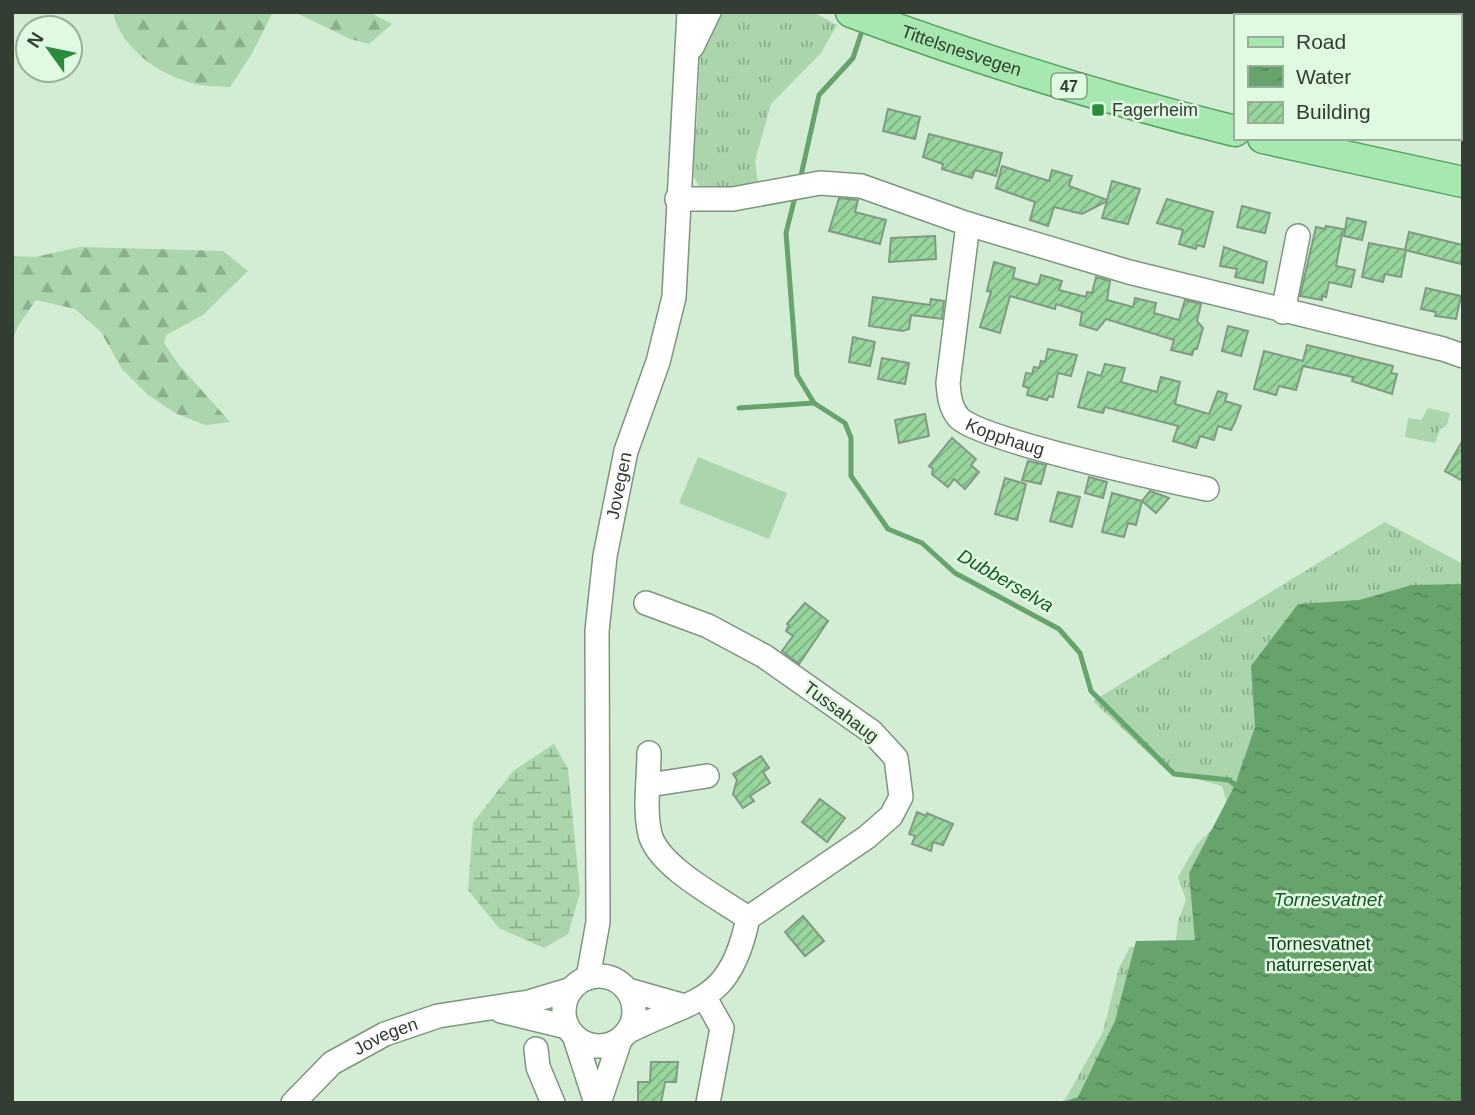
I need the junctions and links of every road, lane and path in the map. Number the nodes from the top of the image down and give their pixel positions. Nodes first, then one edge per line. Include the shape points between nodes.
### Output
1 (689, 12) edge
2 (709, 12) edge
3 (851, 12) edge
4 (908, 20) edge
5 (688, 56) junction
6 (1234, 111) edge
7 (1234, 131) edge
8 (1272, 140) edge
9 (1358, 140) edge
10 (1463, 163) edge
11 (1463, 182) edge
12 (677, 199) junction
13 (968, 224) junction
14 (1298, 236) dead end
15 (1283, 312) junction
16 (1463, 356) edge
17 (1207, 489) dead end
18 (646, 603) dead end
19 (649, 753) dead end
20 (707, 776) dead end
21 (649, 785) junction
22 (748, 918) junction
23 (600, 984) junction
24 (695, 1002) junction
25 (494, 1009) junction
26 (571, 1033) junction
27 (623, 1036) junction
28 (536, 1049) dead end
29 (293, 1103) edge
30 (553, 1103) edge
31 (598, 1103) edge
32 (708, 1103) edge

1 - 5 street, Jovegen
2 - 5 street, Jovegen
3 - 4 main road, Tittelsnesvegen / 47
4 - 6 main road, Tittelsnesvegen / 47
4 - 7 main road, Tittelsnesvegen / 47 via 1068,86
5 - 12 street, Jovegen
8 - 11 main road
9 - 10 main road
12 - 13 street via 733,199 834,183 862,186
12 - 23 street, Jovegen via 674,297 626,451 605,556 597,631
13 - 15 street
13 - 17 street, Kopphaug via 948,383 950,402 959,417 999,437
14 - 15 street
15 - 16 street
18 - 22 street, Tussahaug via 708,626 764,656 872,732 896,758 901,797 891,816
19 - 21 street
20 - 21 street
21 - 22 street via 650,836 658,850 670,864
22 - 24 street via 738,959 716,988
23 - 24 street
23 - 25 street, Jovegen
23 - 26 street via 564,1007
23 - 27 street via 634,1012
24 - 27 street
24 - 32 street via 722,1028
25 - 26 street, Jovegen
25 - 29 street, Jovegen via 438,1016 385,1034 332,1063
26 - 27 street via 597,1047
26 - 31 street
27 - 31 street
28 - 30 street

